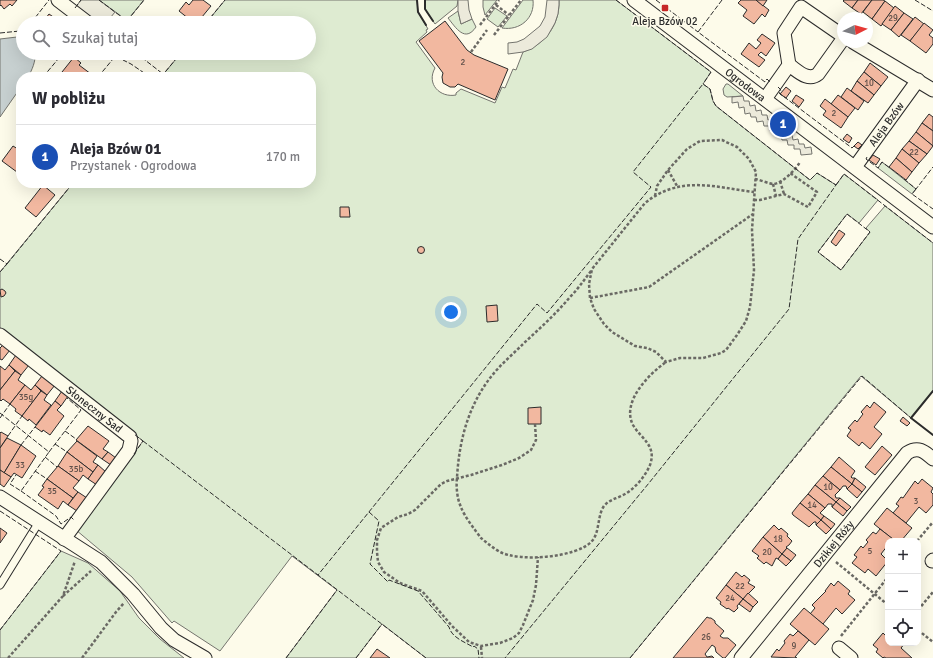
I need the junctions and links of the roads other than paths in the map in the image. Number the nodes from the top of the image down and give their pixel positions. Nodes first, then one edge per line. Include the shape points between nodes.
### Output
1 (58, 0) edge
2 (634, 0) edge
3 (804, 4) edge
4 (79, 16) edge
5 (837, 31) edge
6 (837, 47) edge
7 (863, 48) edge
8 (789, 65) junction
9 (918, 80) junction
10 (933, 90) edge
11 (765, 99) junction
12 (855, 167) junction
13 (933, 227) edge
14 (0, 335) edge
15 (933, 459) edge
16 (0, 496) edge
17 (39, 522) junction
18 (70, 542) junction
19 (0, 585) edge
20 (838, 644) road end
21 (205, 658) edge
22 (741, 658) edge
23 (850, 658) edge

1 - 4 street
2 - 11 street, Ogrodowa
3 - 5 street
3 - 8 street via 784,33
6 - 8 street via 816,77 806,77
7 - 9 street
8 - 11 street
9 - 10 street
9 - 12 street, Aleja Bzów
11 - 12 street, Ogrodowa
12 - 13 street, Ogrodowa
14 - 18 street, Słoneczny Sad via 130,437 129,450
15 - 22 street, Dzikiej Róży via 924,451 917,449 907,453
16 - 17 street
17 - 18 street
17 - 19 lane
18 - 21 street via 101,562 174,640
20 - 23 street

